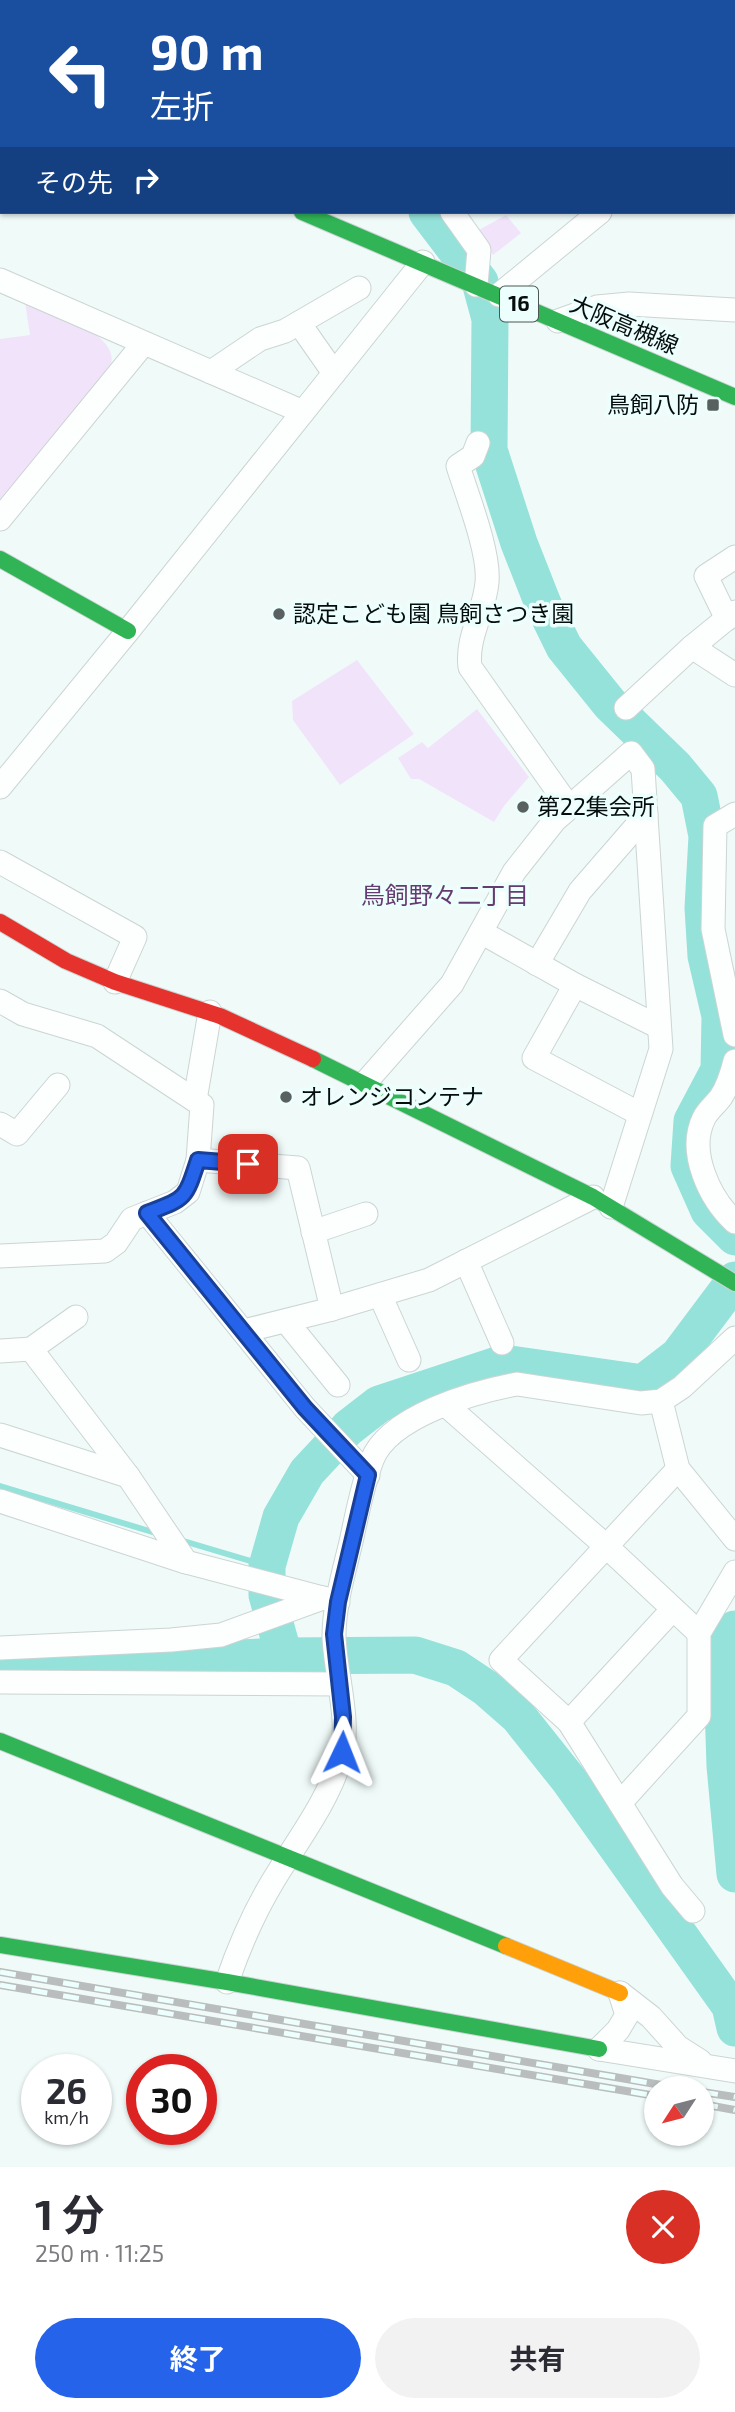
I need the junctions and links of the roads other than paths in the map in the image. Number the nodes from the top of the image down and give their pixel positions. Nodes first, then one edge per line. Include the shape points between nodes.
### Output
1 (307, 214) edge
2 (453, 214) edge
3 (598, 214) edge
4 (423, 262) junction
5 (0, 280) edge
6 (476, 285) junction
7 (359, 288) dead end
8 (499, 295) junction
9 (735, 310) edge
10 (558, 321) junction
11 (299, 323) junction
12 (144, 343) junction
13 (211, 372) junction
14 (334, 373) junction
15 (735, 397) edge
16 (303, 412) junction
17 (478, 443) dead end
18 (0, 519) edge
19 (735, 557) edge
20 (0, 559) edge
21 (731, 615) edge
22 (128, 631) junction
23 (692, 648) junction
24 (735, 675) edge
25 (626, 708) dead end
26 (0, 787) edge
27 (569, 807) junction
28 (735, 814) edge
29 (646, 815) junction
30 (0, 862) edge
31 (0, 922) edge
32 (481, 933) junction
33 (537, 964) junction
34 (115, 982) junction
35 (575, 985) junction
36 (0, 1002) edge
37 (210, 1012) junction
38 (659, 1027) junction
39 (735, 1035) edge
40 (735, 1061) edge
41 (365, 1083) junction
42 (58, 1085) dead end
43 (195, 1100) junction
44 (640, 1114) junction
45 (0, 1124) edge
46 (198, 1160) junction
47 (602, 1202) junction
48 (147, 1213) junction
49 (366, 1214) dead end
50 (735, 1222) edge
51 (313, 1232) junction
52 (0, 1256) edge
53 (466, 1261) junction
54 (728, 1278) edge
55 (380, 1295) junction
56 (332, 1309) junction
57 (76, 1317) dead end
58 (286, 1321) junction
59 (244, 1331) junction
60 (735, 1338) edge
61 (502, 1343) dead end
62 (31, 1349) junction
63 (0, 1351) edge
64 (409, 1360) dead end
65 (338, 1385) dead end
66 (661, 1401) junction
67 (446, 1405) junction
68 (0, 1435) edge
69 (678, 1469) junction
70 (368, 1475) junction
71 (128, 1476) junction
72 (0, 1501) edge
73 (735, 1539) edge
74 (606, 1546) junction
75 (176, 1547) junction
76 (735, 1572) edge
77 (330, 1600) junction
78 (673, 1608) junction
79 (699, 1633) junction
80 (0, 1648) edge
81 (338, 1678) junction
82 (0, 1682) edge
83 (569, 1722) junction
84 (0, 1741) edge
85 (620, 1803) junction
86 (288, 1857) junction
87 (693, 1911) dead end
88 (0, 1945) edge
89 (227, 1982) junction
90 (620, 1993) junction
91 (599, 2049) junction
92 (719, 2067) edge

1 - 4 street, 大阪高槻線 / 16
2 - 6 street via 479,250
3 - 8 street
4 - 6 street, 大阪高槻線 / 16
4 - 14 street
5 - 12 street
6 - 8 street, 大阪高槻線 / 16
7 - 11 street
8 - 10 street, 大阪高槻線 / 16
9 - 10 street via 629,304 597,307
10 - 15 street, 大阪高槻線 / 16
11 - 13 street via 260,339
11 - 14 street
12 - 13 street
12 - 18 street
13 - 16 street
14 - 16 street
16 - 22 street
17 - 27 street via 473,456 458,466 486,560 487,583 468,651 470,667
19 - 21 street via 706,576
20 - 22 street
21 - 23 street
22 - 26 street
23 - 24 street
23 - 25 street
27 - 29 street via 631,753 643,769
27 - 32 street via 514,872
28 - 39 street via 715,825 713,929
29 - 33 street via 580,891
29 - 38 street
30 - 34 street via 135,937
31 - 34 street via 66,961
32 - 33 street
32 - 41 street via 452,984
33 - 35 street
34 - 37 street
35 - 38 street
35 - 44 street via 534,1058
36 - 43 street via 23,1014 97,1036
37 - 41 street
37 - 43 street
38 - 44 street via 661,1049
40 - 50 street via 723,1095 699,1129 699,1153 709,1188
41 - 47 street
42 - 45 street via 17,1134
43 - 46 street via 202,1105
44 - 47 street
46 - 48 street via 188,1192
46 - 51 street via 298,1168
47 - 53 street
47 - 54 street
48 - 52 street via 132,1219 106,1251
48 - 59 street
49 - 51 street
51 - 56 street
53 - 55 street via 429,1280
53 - 61 street
55 - 56 street
55 - 64 street
56 - 58 street
57 - 62 street
58 - 59 street
58 - 65 street
59 - 70 street via 305,1408
60 - 66 street
62 - 63 street
62 - 71 street
66 - 67 street via 641,1403 517,1384
66 - 69 street
67 - 70 street via 409,1420 388,1435 372,1458
67 - 74 street
68 - 71 street
69 - 73 street
69 - 74 street
70 - 77 street
71 - 75 street
72 - 75 street
74 - 78 street
74 - 83 street via 501,1660
75 - 77 street via 240,1577
76 - 79 street
77 - 80 street via 221,1635
77 - 81 street
78 - 79 street
78 - 83 street
79 - 85 street via 699,1716
81 - 82 street
81 - 86 street via 342,1752 333,1783
83 - 85 street
84 - 86 street
85 - 87 street
86 - 89 street via 243,1935
86 - 90 street
88 - 89 street
89 - 91 street
90 - 91 street via 626,2015
90 - 92 street via 651,2017 678,2047
91 - 92 street

